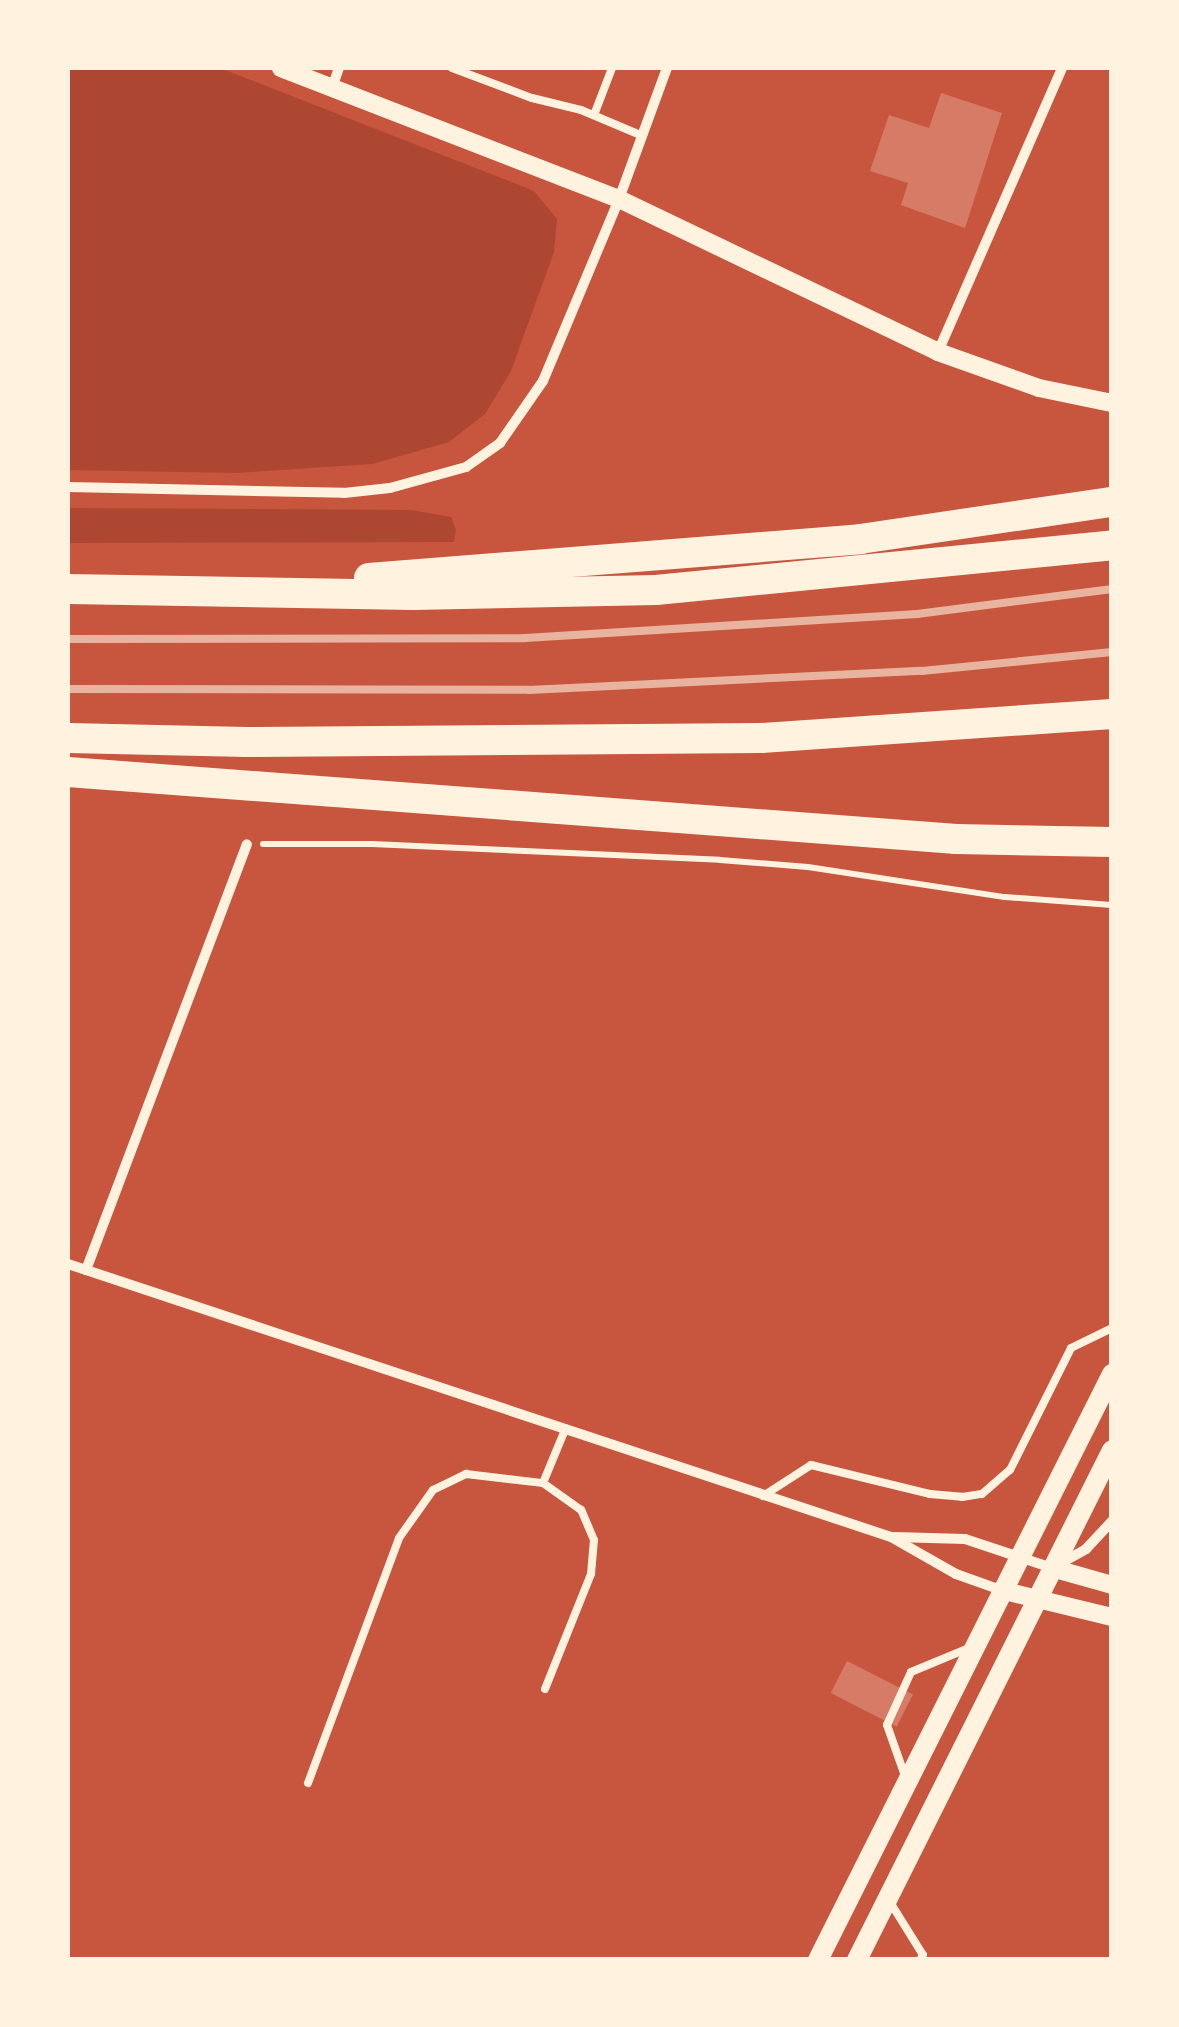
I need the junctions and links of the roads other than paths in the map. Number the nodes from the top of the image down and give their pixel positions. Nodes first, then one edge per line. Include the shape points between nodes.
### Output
1 (281, 68) edge
2 (338, 68) edge
3 (452, 68) edge
4 (612, 68) edge
5 (668, 68) edge
6 (1062, 68) edge
7 (332, 88) junction
8 (594, 116) junction
9 (643, 136) junction
10 (620, 199) junction
11 (938, 352) junction
12 (1112, 404) edge
13 (68, 486) edge
14 (1112, 502) edge
15 (1112, 545) edge
16 (68, 589) edge
17 (277, 590) junction
18 (1112, 714) edge
19 (68, 738) edge
20 (68, 772) edge
21 (1112, 842) edge
22 (247, 844) road end
23 (68, 1264) edge
24 (86, 1270) junction
25 (1112, 1328) edge
26 (1112, 1374) edge
27 (564, 1430) junction
28 (1112, 1450) edge
29 (543, 1483) junction
30 (761, 1497) junction
31 (1112, 1521) edge
32 (891, 1537) junction
33 (1018, 1557) junction
34 (1052, 1568) junction
35 (1112, 1584) edge
36 (1001, 1590) junction
37 (1036, 1599) junction
38 (1112, 1617) edge
39 (974, 1646) junction
40 (545, 1689) dead end
41 (907, 1780) junction
42 (308, 1783) dead end
43 (888, 1898) junction
44 (818, 1960) edge
45 (857, 1960) edge
46 (920, 1960) edge

1 - 7 street
2 - 7 street
3 - 8 lane
4 - 8 lane
5 - 9 street
6 - 11 street
7 - 10 street
8 - 9 lane
9 - 10 street
10 - 11 street
10 - 13 street via 543,381 500,443 466,468 344,492
11 - 12 street via 1039,388
14 - 17 highway via 860,540 412,573
15 - 17 highway via 656,590
16 - 17 highway
18 - 19 highway via 761,738
20 - 21 highway via 956,839
22 - 24 street
23 - 24 street
24 - 27 street
25 - 30 lane via 1071,1348 1010,1470 982,1494 930,1494 811,1465
26 - 33 main road
27 - 29 lane
27 - 30 street
28 - 34 main road
29 - 40 lane via 581,1510 594,1540 591,1574
29 - 42 lane via 466,1474 433,1490 399,1538
30 - 32 street
31 - 34 street via 1086,1549
32 - 33 street via 964,1540
32 - 36 street via 956,1574
33 - 34 street
33 - 36 main road
34 - 35 street
34 - 37 main road
36 - 37 street
36 - 39 main road
37 - 38 street
37 - 43 main road
39 - 41 main road
39 - 41 lane via 910,1672 887,1725
41 - 44 main road
43 - 45 main road
43 - 46 lane

